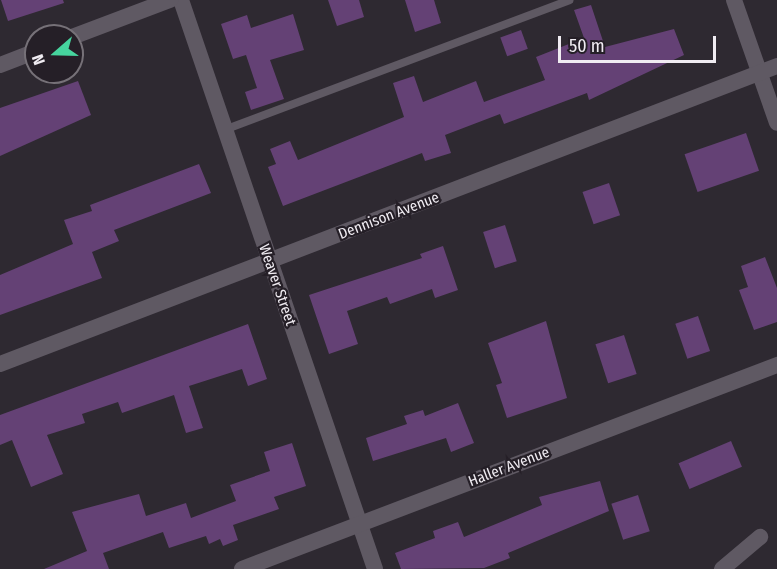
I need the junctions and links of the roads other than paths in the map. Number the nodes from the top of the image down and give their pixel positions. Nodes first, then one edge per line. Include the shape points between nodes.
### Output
1 (170, 0) edge
2 (181, 0) edge
3 (569, 0) edge
4 (734, 0) edge
5 (84, 32) edge
6 (24, 56) edge
7 (0, 65) edge
8 (777, 66) edge
9 (759, 73) junction
10 (777, 123) edge
11 (222, 130) junction
12 (269, 262) junction
13 (0, 364) edge
14 (777, 364) edge
15 (359, 523) junction
16 (760, 537) dead end
17 (242, 569) edge
18 (375, 569) edge
19 (722, 569) edge

1 - 5 street
2 - 11 street, Weaver Street
3 - 11 lane
4 - 9 street
6 - 7 street
8 - 9 street, Dennison Avenue
9 - 10 street
9 - 12 street, Dennison Avenue
11 - 12 street, Weaver Street
12 - 13 street, Dennison Avenue
12 - 15 street, Weaver Street
14 - 15 street, Haller Avenue
15 - 17 street, Haller Avenue
15 - 18 street, Weaver Street
16 - 19 street

